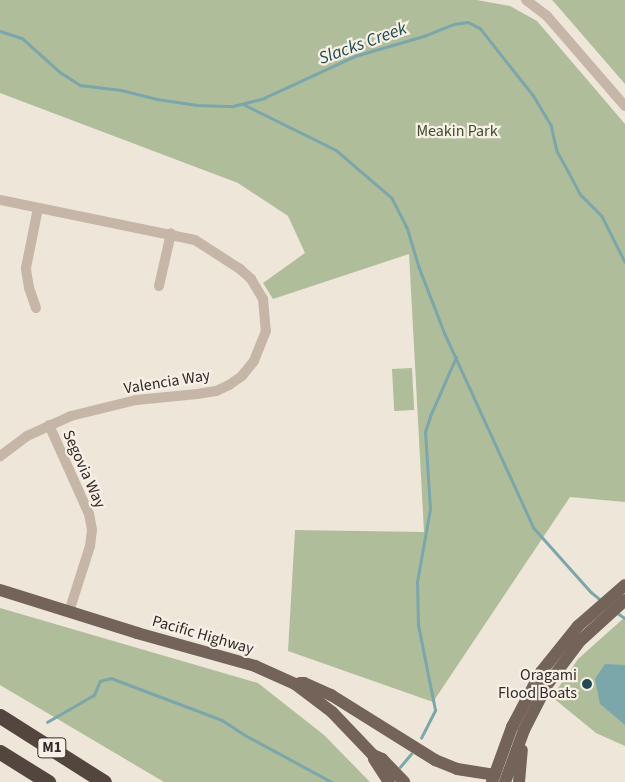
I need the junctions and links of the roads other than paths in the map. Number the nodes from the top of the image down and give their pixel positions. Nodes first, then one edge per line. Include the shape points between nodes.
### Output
1 (526, 0) edge
2 (625, 106) edge
3 (0, 200) edge
4 (38, 208) junction
5 (171, 233) junction
6 (159, 286) dead end
7 (36, 308) dead end
8 (49, 425) junction
9 (0, 456) edge
10 (0, 590) edge
11 (624, 591) edge
12 (70, 612) junction
13 (582, 630) junction
14 (295, 684) junction
15 (0, 716) edge
16 (524, 730) junction
17 (0, 752) edge
18 (373, 755) junction
19 (497, 780) edge
20 (48, 782) edge
21 (104, 782) edge
22 (389, 782) edge
23 (404, 782) edge
24 (519, 782) edge

1 - 2 street via 547,16
3 - 4 street, Valencia Way
4 - 5 street, Valencia Way
4 - 7 street via 26,268
5 - 6 street
5 - 8 street, Valencia Way via 210,247 251,279 263,299 266,331 254,361 242,376 216,390 136,400 71,416
8 - 9 street, Valencia Way
8 - 12 street, Segovia Way via 89,514 92,530
10 - 12 main road, Pacific Highway
11 - 13 main road
12 - 14 main road, Pacific Highway via 255,666
13 - 16 main road
13 - 19 main road via 532,687 512,727
14 - 18 main road, Pacific Highway via 337,717
14 - 19 main road via 304,683 331,695 435,760
15 - 21 highway, M1
16 - 19 main road
16 - 24 main road
17 - 20 highway, M1
18 - 22 main road, Pacific Highway
18 - 23 main road, Pacific Highway

